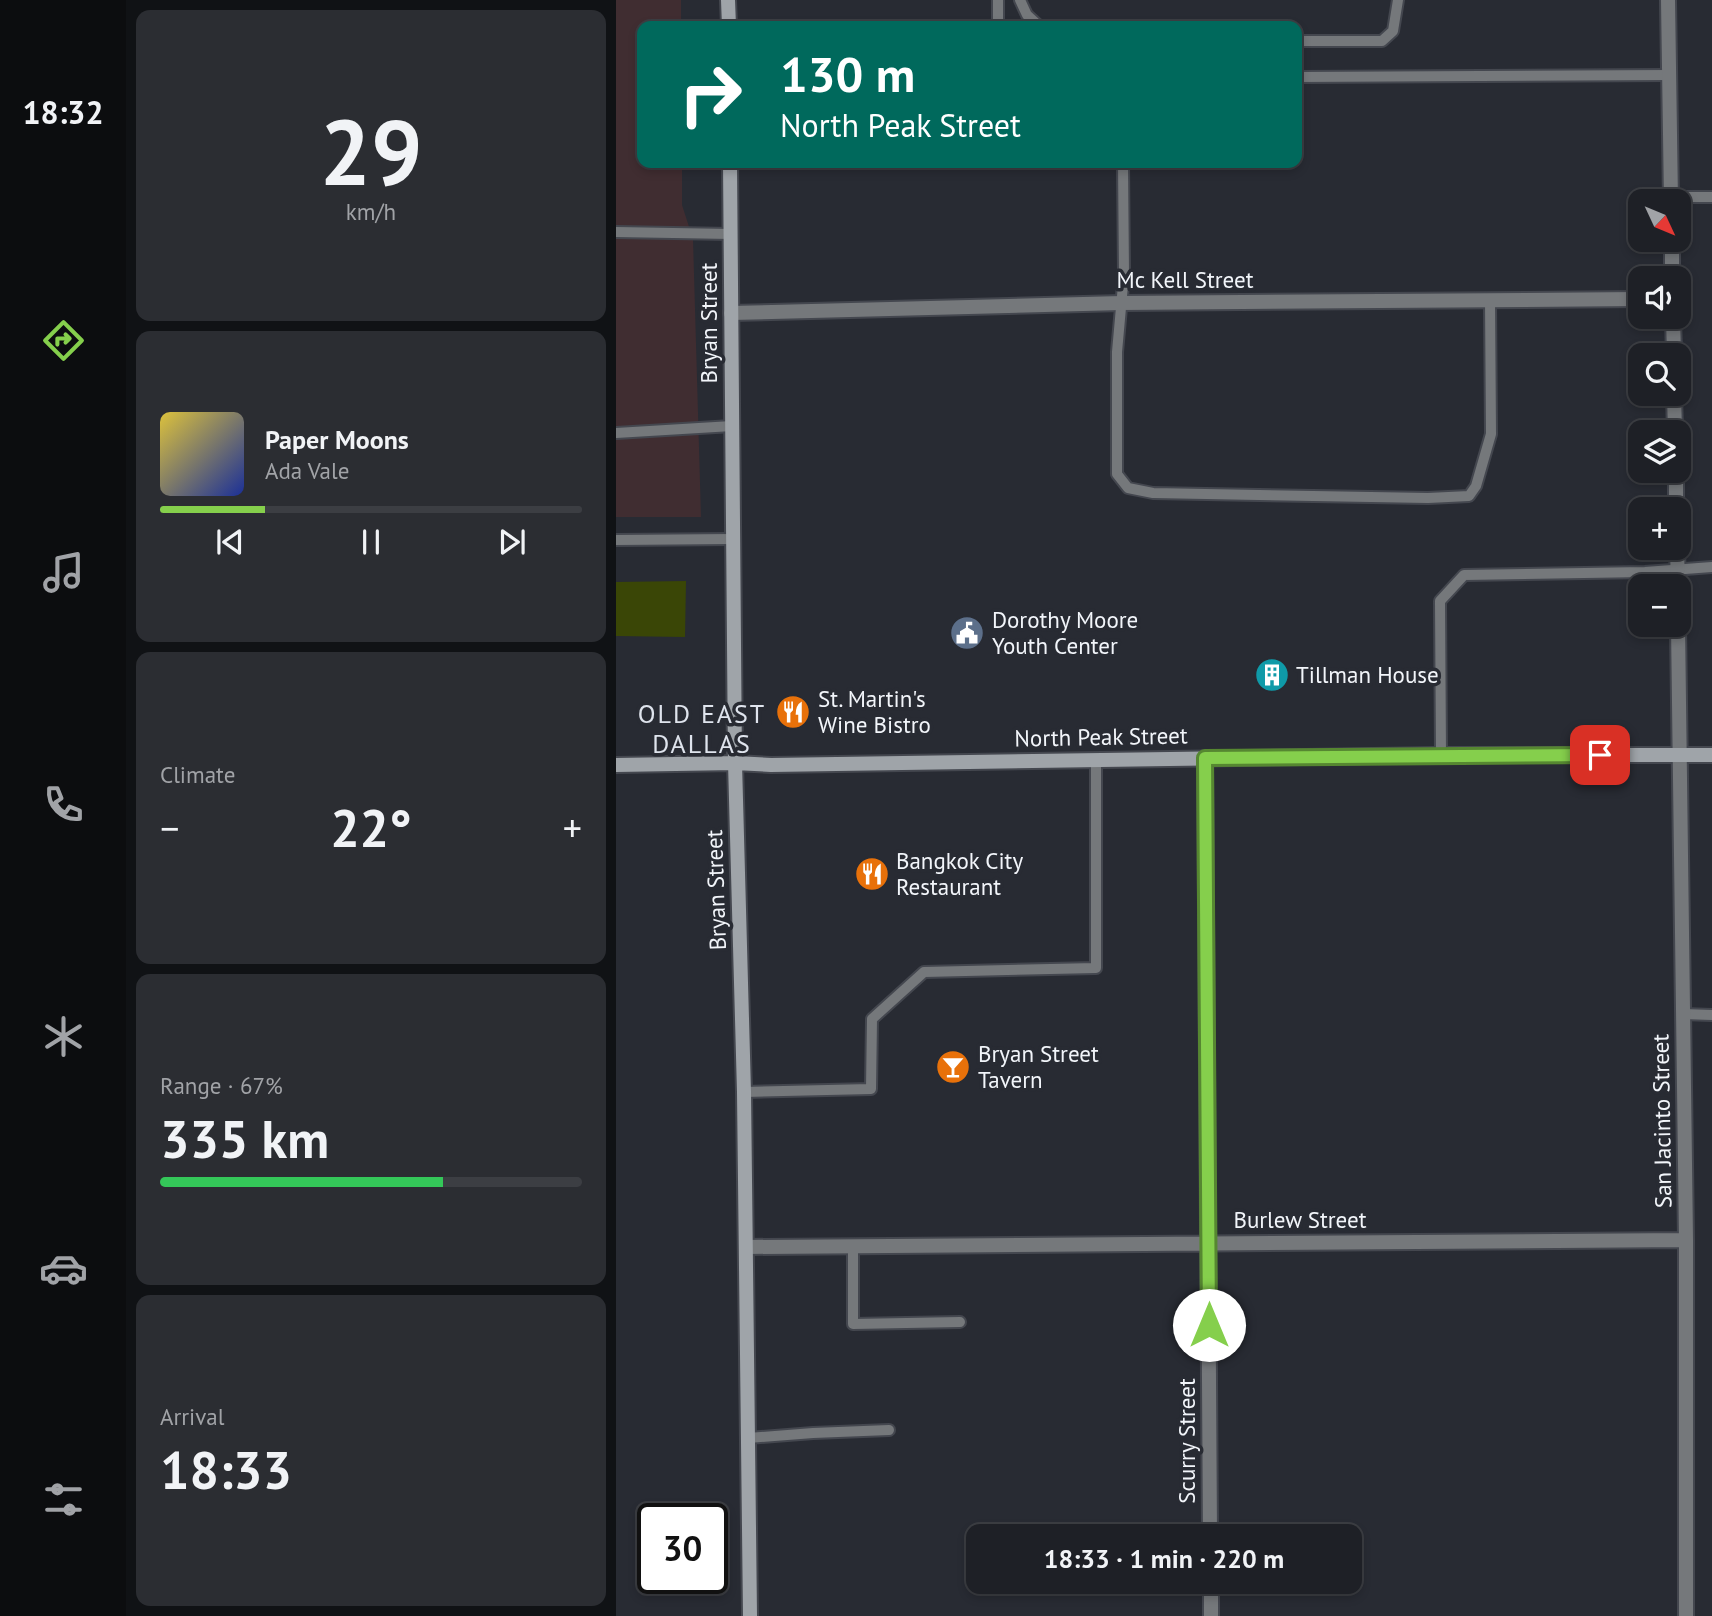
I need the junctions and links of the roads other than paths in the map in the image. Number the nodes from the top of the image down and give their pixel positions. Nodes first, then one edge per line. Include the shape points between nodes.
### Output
1 (729, 0) edge
2 (998, 0) edge
3 (1020, 0) edge
4 (1398, 0) edge
5 (1668, 0) edge
6 (729, 21) edge
7 (998, 21) edge
8 (1034, 21) edge
9 (1302, 41) edge
10 (1669, 75) junction
11 (1302, 77) edge
12 (730, 168) edge
13 (1123, 168) edge
14 (1671, 189) edge
15 (1712, 197) edge
16 (1691, 198) edge
17 (616, 232) edge
18 (731, 234) junction
19 (1628, 299) edge
20 (1490, 300) junction
21 (1122, 303) junction
22 (732, 313) junction
23 (732, 426) junction
24 (616, 433) edge
25 (733, 539) junction
26 (616, 540) edge
27 (1678, 560) edge
28 (1712, 567) edge
29 (1678, 571) junction
30 (1678, 637) edge
31 (1441, 755) junction
32 (1679, 755) junction
33 (1712, 755) edge
34 (1205, 758) junction
35 (1097, 760) junction
36 (735, 763) junction
37 (616, 765) edge
38 (1683, 1014) junction
39 (1712, 1014) edge
40 (744, 1092) junction
41 (1686, 1240) junction
42 (1208, 1243) junction
43 (853, 1246) junction
44 (746, 1247) junction
45 (960, 1322) dead end
46 (889, 1430) dead end
47 (748, 1438) junction
48 (1210, 1524) edge
49 (1210, 1594) edge
50 (750, 1616) edge
51 (1211, 1616) edge
52 (1686, 1616) edge

1 - 6 street
2 - 7 lane
3 - 8 lane
4 - 9 lane via 1393,31 1382,41
5 - 10 street
10 - 11 lane
10 - 14 street
12 - 18 street, Bryan Street
13 - 21 lane
15 - 16 lane
17 - 18 lane
18 - 22 street, Bryan Street
19 - 20 street, Mc Kell Street
20 - 21 street, Mc Kell Street
20 - 21 lane via 1491,434 1476,485 1469,496 1428,498 1153,493 1128,488 1118,474 1117,352
21 - 22 street, Mc Kell Street
22 - 23 street, Bryan Street
23 - 24 lane
23 - 25 street, Bryan Street
25 - 26 lane
25 - 36 street, Bryan Street
27 - 29 street
28 - 29 lane
29 - 31 lane via 1464,575 1440,601
30 - 32 street, San Jacinto Street
31 - 32 street, North Peak Street
31 - 34 street, North Peak Street
32 - 33 street, North Peak Street
32 - 38 street, San Jacinto Street
34 - 35 street, North Peak Street
34 - 42 street, Scurry Street
35 - 36 street, North Peak Street
35 - 40 lane via 1096,968 924,972 873,1019 871,1089
36 - 37 street, North Peak Street
36 - 40 street, Bryan Street
38 - 39 lane
38 - 41 street, San Jacinto Street
40 - 44 street, Bryan Street
41 - 42 street, Burlew Street
41 - 52 street, San Jacinto Street
42 - 43 street, Burlew Street
42 - 48 street, Scurry Street
43 - 44 street, Burlew Street
43 - 45 lane via 852,1324
44 - 47 street, Bryan Street
46 - 47 lane
47 - 50 street, Bryan Street
49 - 51 street

